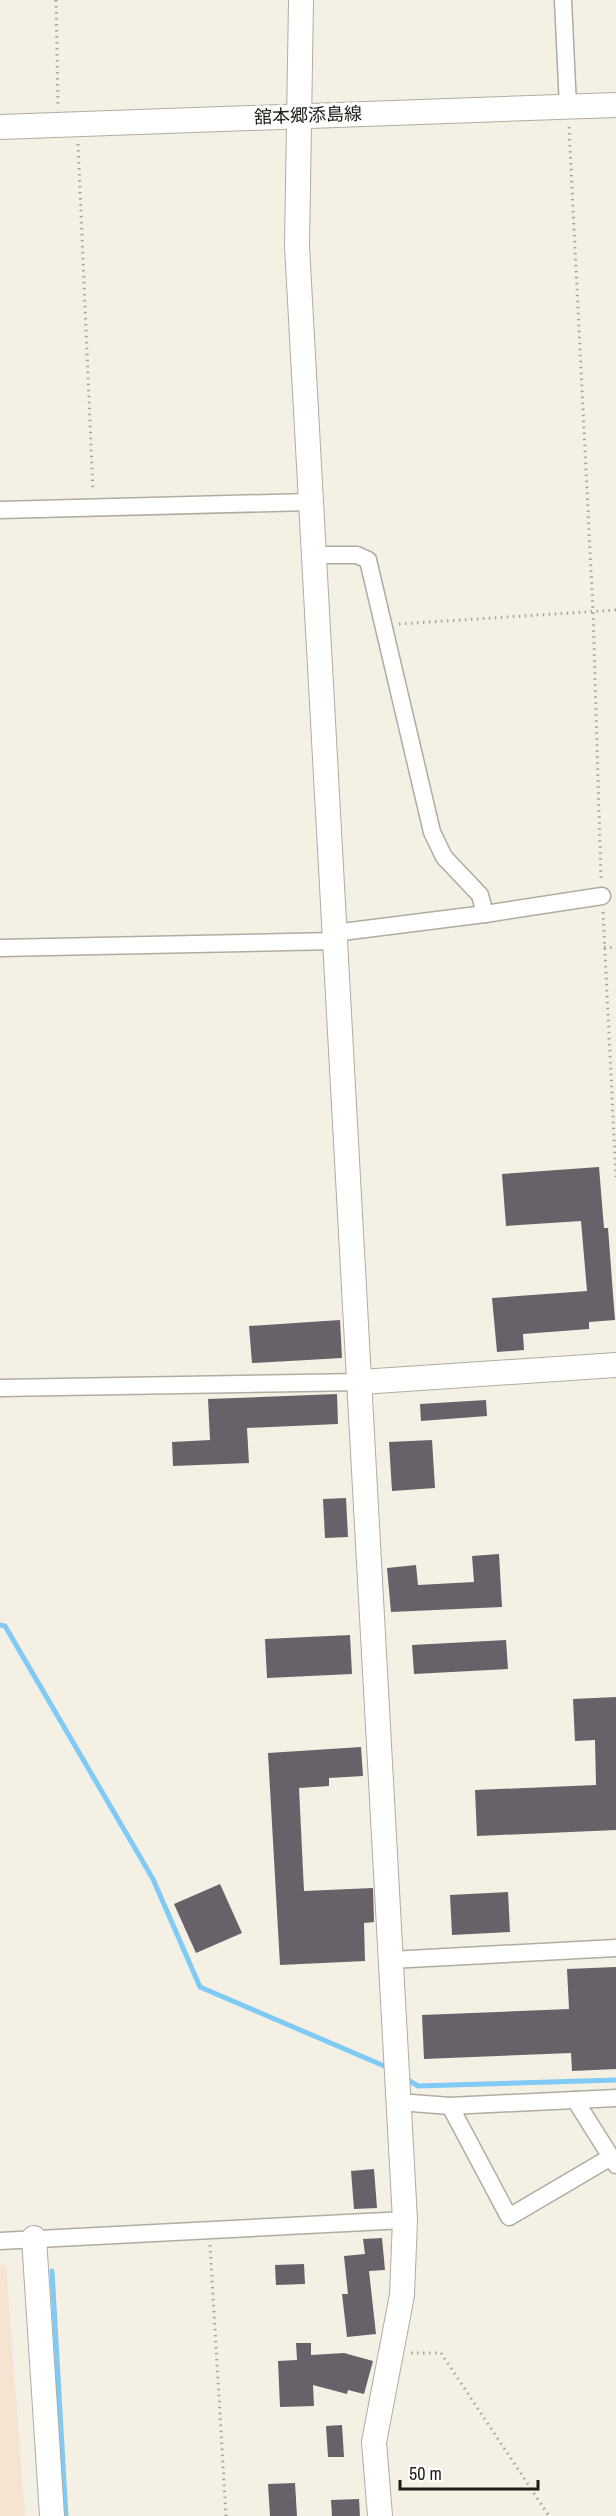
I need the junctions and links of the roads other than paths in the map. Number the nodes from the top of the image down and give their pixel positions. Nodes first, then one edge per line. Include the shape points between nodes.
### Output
1 (301, 0) edge
2 (563, 0) edge
3 (616, 105) edge
4 (568, 107) junction
5 (299, 116) junction
6 (0, 126) edge
7 (309, 502) junction
8 (0, 510) edge
9 (313, 555) junction
10 (602, 896) road end
11 (485, 914) junction
12 (334, 937) junction
13 (0, 948) edge
14 (616, 1365) edge
15 (361, 1382) junction
16 (0, 1388) edge
17 (616, 1948) edge
18 (390, 1960) junction
19 (616, 2098) edge
20 (575, 2100) junction
21 (399, 2102) junction
22 (450, 2106) junction
23 (614, 2161) edge
24 (405, 2220) junction
25 (34, 2238) junction
26 (0, 2241) edge
27 (52, 2516) edge
28 (380, 2516) edge

1 - 5 street
2 - 4 street
3 - 4 street, 舘本郷添島線
4 - 5 street, 舘本郷添島線
5 - 6 street, 舘本郷添島線
5 - 7 street via 297,246
7 - 8 street
7 - 9 street
9 - 11 street via 357,555 369,560 432,832 444,857 480,895
9 - 12 street
10 - 11 street
11 - 12 street
12 - 13 street
12 - 15 street
14 - 15 street
15 - 16 street
15 - 18 street
17 - 18 street
18 - 21 street
19 - 20 street
20 - 22 street
20 - 23 street
21 - 22 street
21 - 24 street
22 - 23 street via 509,2217
24 - 25 street
24 - 28 street via 402,2295 374,2442
25 - 26 street
25 - 27 street

